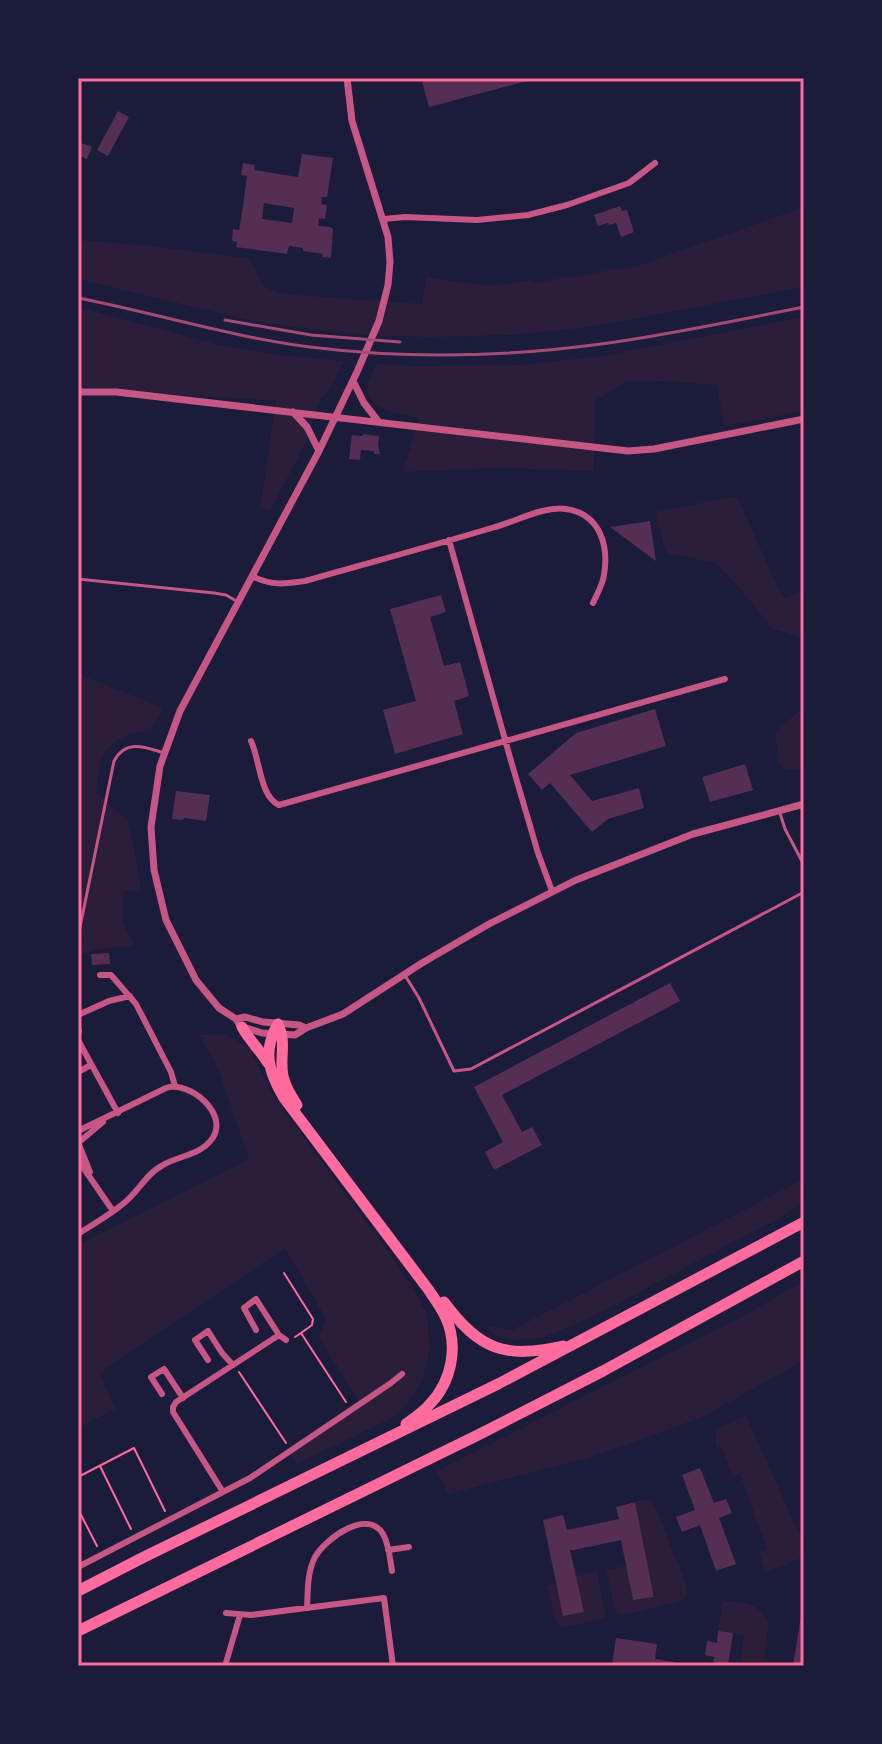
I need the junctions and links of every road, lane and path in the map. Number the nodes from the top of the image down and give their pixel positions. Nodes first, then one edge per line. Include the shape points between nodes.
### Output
1 (347, 78) edge
2 (655, 163) dead end
3 (384, 219) junction
4 (353, 381) junction
5 (78, 392) edge
6 (293, 412) junction
7 (336, 416) junction
8 (804, 419) edge
9 (378, 421) junction
10 (319, 451) junction
11 (449, 540) junction
12 (252, 576) junction
13 (78, 579) edge
14 (238, 602) junction
15 (593, 603) dead end
16 (725, 679) dead end
17 (505, 740) junction
18 (251, 741) dead end
19 (164, 753) junction
20 (804, 804) edge
21 (779, 809) junction
22 (804, 865) edge
23 (552, 891) junction
24 (804, 892) edge
25 (78, 937) edge
26 (404, 974) junction
27 (100, 975) dead end
28 (116, 982) junction
29 (130, 996) junction
30 (109, 1001) junction
31 (78, 1015) edge
32 (239, 1023) junction
33 (278, 1031) junction
34 (78, 1040) edge
35 (269, 1063) junction
36 (91, 1065) junction
37 (78, 1072) edge
38 (175, 1086) junction
39 (118, 1113) junction
40 (108, 1118) junction
41 (78, 1131) edge
42 (78, 1142) edge
43 (78, 1160) edge
44 (93, 1179) junction
45 (113, 1211) junction
46 (804, 1222) edge
47 (78, 1234) edge
48 (804, 1261) edge
49 (284, 1273) dead end
50 (256, 1330) dead end
51 (301, 1333) junction
52 (282, 1338) junction
53 (579, 1342) junction
54 (208, 1360) dead end
55 (233, 1365) junction
56 (402, 1374) dead end
57 (162, 1394) dead end
58 (183, 1398) junction
59 (345, 1399) dead end
60 (383, 1442) junction
61 (291, 1451) junction
62 (100, 1465) junction
63 (78, 1477) edge
64 (223, 1492) junction
65 (78, 1505) edge
66 (169, 1519) junction
67 (135, 1537) junction
68 (409, 1547) dead end
69 (388, 1550) junction
70 (101, 1554) junction
71 (78, 1567) edge
72 (392, 1571) dead end
73 (78, 1591) edge
74 (307, 1608) junction
75 (226, 1613) dead end
76 (240, 1615) junction
77 (78, 1631) edge
78 (225, 1666) edge
79 (393, 1666) edge

1 - 3 street via 352,121
2 - 3 street via 629,183 528,215
3 - 4 street via 388,285
4 - 7 street
4 - 9 street
5 - 6 street
6 - 7 street
6 - 10 street
7 - 9 street
7 - 10 street
8 - 9 street via 636,451
10 - 12 street
11 - 12 street via 305,581 267,584
11 - 15 street via 550,509 580,514 596,526 605,549 604,577
11 - 17 street
12 - 14 street
13 - 14 lane via 214,593
14 - 19 street via 180,711
16 - 17 street
17 - 18 street via 279,805 267,795
17 - 23 street
19 - 25 lane via 132,746 114,761
19 - 32 street via 151,827 158,894 196,980
20 - 21 street
21 - 22 lane
21 - 23 street via 661,845
23 - 26 street
24 - 26 lane via 471,1069 454,1071
26 - 33 street via 343,1014 306,1028
27 - 28 street via 111,975
28 - 29 street
28 - 30 street
29 - 30 street
29 - 38 street
30 - 31 street
32 - 33 street
32 - 35 highway
33 - 35 highway
33 - 53 highway via 291,1096 474,1336 518,1352
34 - 36 street
35 - 60 highway via 284,1098 428,1289 449,1327 453,1352 445,1383 430,1404
36 - 37 street
36 - 39 street
38 - 39 street
38 - 45 street via 210,1107 215,1134 197,1152 152,1173
39 - 40 street
40 - 41 street
40 - 42 street
42 - 44 street
43 - 44 street
44 - 45 street
45 - 47 street
46 - 53 highway
48 - 77 highway via 482,1433
49 - 51 path via 313,1319
50 - 52 street via 244,1308 256,1299
51 - 52 path
51 - 59 path
52 - 55 street
53 - 60 highway
54 - 55 street via 195,1340 208,1331
55 - 58 street
55 - 61 path
56 - 61 street
57 - 58 street via 151,1377 164,1369
58 - 64 street via 173,1412
60 - 73 highway
61 - 64 street
62 - 63 path
62 - 66 path via 134,1448
62 - 67 path
64 - 66 street
65 - 70 path
66 - 67 street
67 - 70 street
68 - 69 street
69 - 72 street
69 - 74 street via 381,1530 369,1524 342,1531 316,1555
70 - 71 street
74 - 76 street
74 - 79 street via 384,1598
75 - 76 street
76 - 78 street

